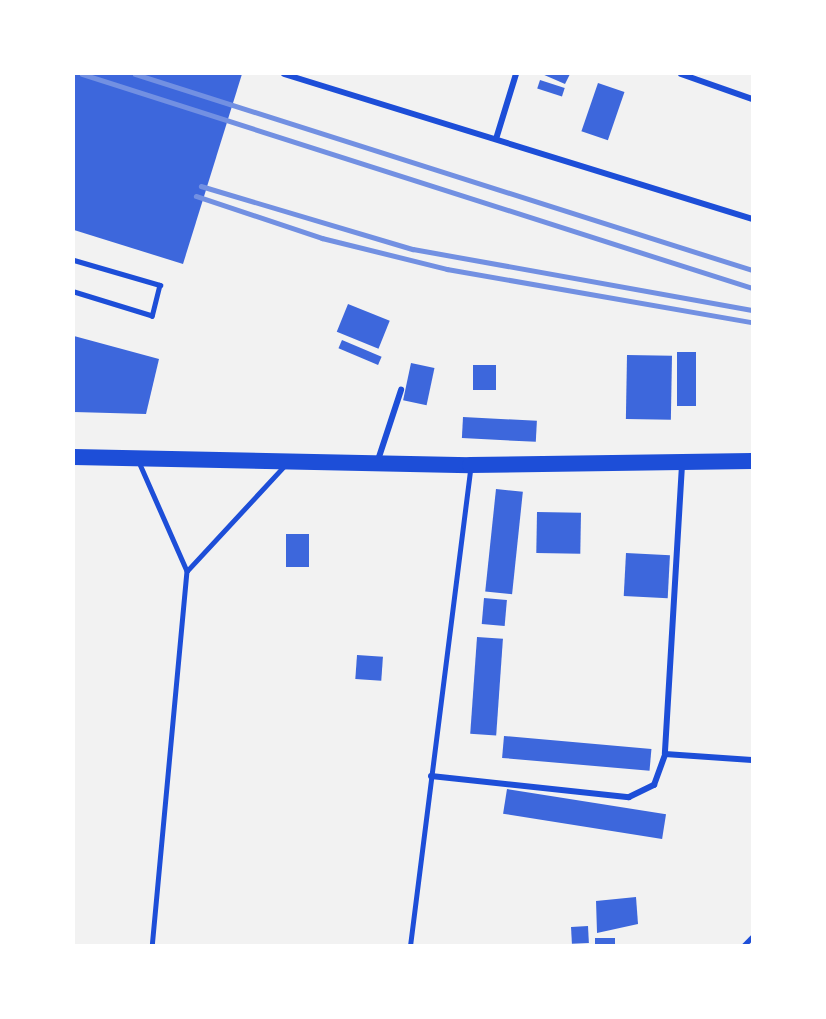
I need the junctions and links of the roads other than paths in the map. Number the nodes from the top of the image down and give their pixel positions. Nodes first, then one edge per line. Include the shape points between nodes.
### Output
1 (284, 74) edge
2 (516, 74) edge
3 (681, 74) edge
4 (753, 99) edge
5 (496, 139) junction
6 (753, 219) edge
7 (74, 260) edge
8 (74, 292) edge
9 (401, 390) dead end
10 (74, 457) edge
11 (139, 460) junction
12 (682, 461) junction
13 (753, 461) edge
14 (287, 463) junction
15 (376, 464) junction
16 (470, 465) junction
17 (187, 571) junction
18 (665, 754) junction
19 (753, 760) edge
20 (432, 776) junction
21 (753, 937) edge
22 (152, 945) edge
23 (410, 945) edge
24 (743, 945) edge

1 - 5 street
2 - 5 street
3 - 4 street
5 - 6 street
7 - 8 lane via 160,285 152,315
9 - 15 street
10 - 11 highway
11 - 14 highway
11 - 17 lane
12 - 13 highway
12 - 16 highway
12 - 18 street
14 - 15 highway
14 - 17 lane
15 - 16 highway
16 - 20 lane
17 - 22 lane
18 - 19 street
18 - 20 street via 654,785 628,797
20 - 23 lane
21 - 24 lane

